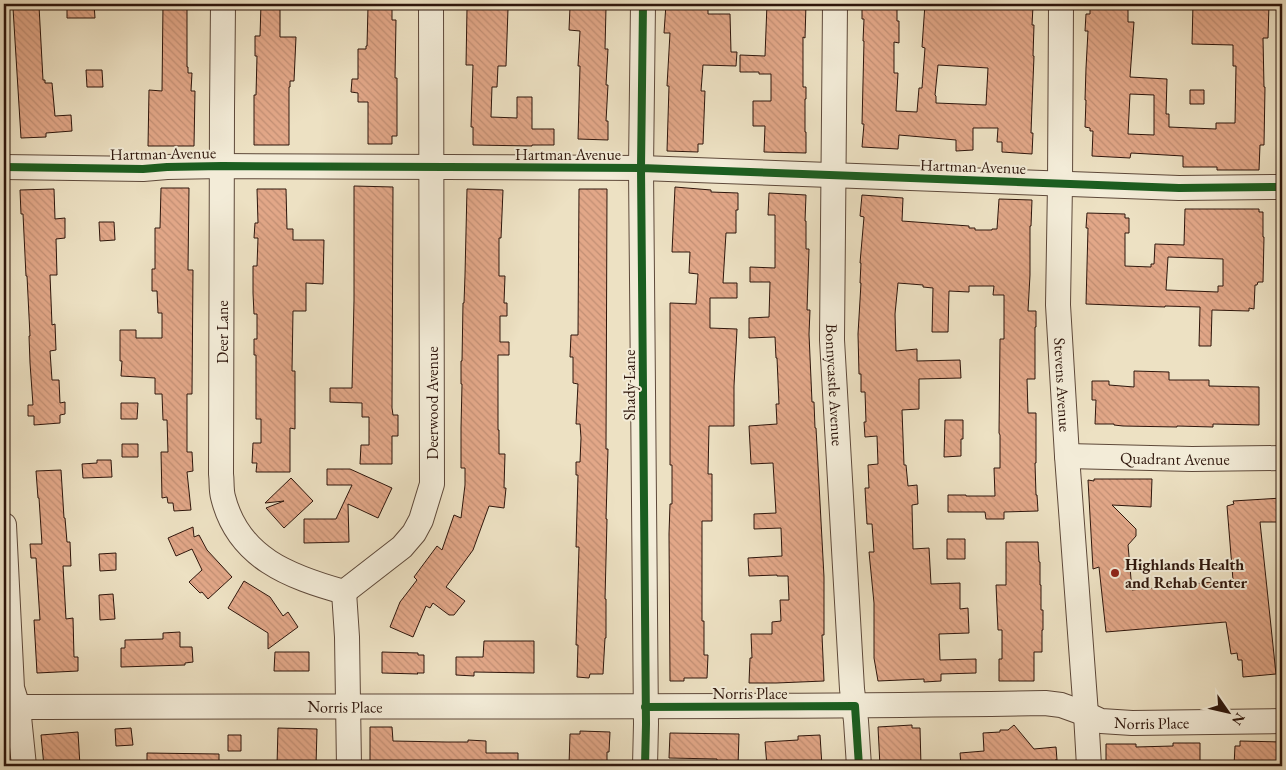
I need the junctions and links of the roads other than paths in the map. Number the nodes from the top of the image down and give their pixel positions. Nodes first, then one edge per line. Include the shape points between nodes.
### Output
1 (223, 4) edge
2 (431, 4) edge
3 (642, 4) edge
4 (835, 4) edge
5 (1061, 4) edge
6 (222, 166) junction
7 (4, 167) edge
8 (430, 167) junction
9 (641, 168) junction
10 (834, 176) junction
11 (1060, 184) junction
12 (1282, 187) edge
13 (1068, 456) junction
14 (1282, 458) edge
15 (4, 525) edge
16 (344, 592) junction
17 (854, 706) junction
18 (11, 707) edge
19 (349, 707) junction
20 (645, 707) junction
21 (1086, 714) junction
22 (1282, 721) edge
23 (24, 766) edge
24 (349, 766) edge
25 (645, 766) edge
26 (859, 766) edge
27 (1089, 766) edge

1 - 6 street, Deer Lane
2 - 8 street, Deerwood Avenue
3 - 9 street, Shady Lane
4 - 10 street, Bonnycastle Avenue
5 - 11 street, Stevens Avenue
6 - 7 street, Hartman Avenue via 143,169
6 - 8 street, Hartman Avenue
6 - 16 street, Deer Lane via 221,474 229,516 238,533 264,559 314,584
8 - 9 street, Hartman Avenue
8 - 16 street, Deerwood Avenue via 432,484 414,533 402,547
9 - 10 street, Hartman Avenue
9 - 20 street, Shady Lane
10 - 11 street, Hartman Avenue
10 - 17 street, Bonnycastle Avenue via 832,340
11 - 12 street, Hartman Avenue
11 - 13 street, Stevens Avenue via 1058,305
13 - 14 street, Quadrant Avenue
13 - 21 street, Stevens Avenue
15 - 18 street
16 - 19 street
17 - 20 street, Norris Place
17 - 21 street, Norris Place via 1045,703
17 - 26 street, Bonnycastle Avenue
18 - 19 street, Norris Place
18 - 23 street
19 - 20 street, Norris Place
19 - 24 street
20 - 25 street, Shady Lane
21 - 22 street, Norris Place via 1101,721 1132,723
21 - 27 street, Stevens Avenue

